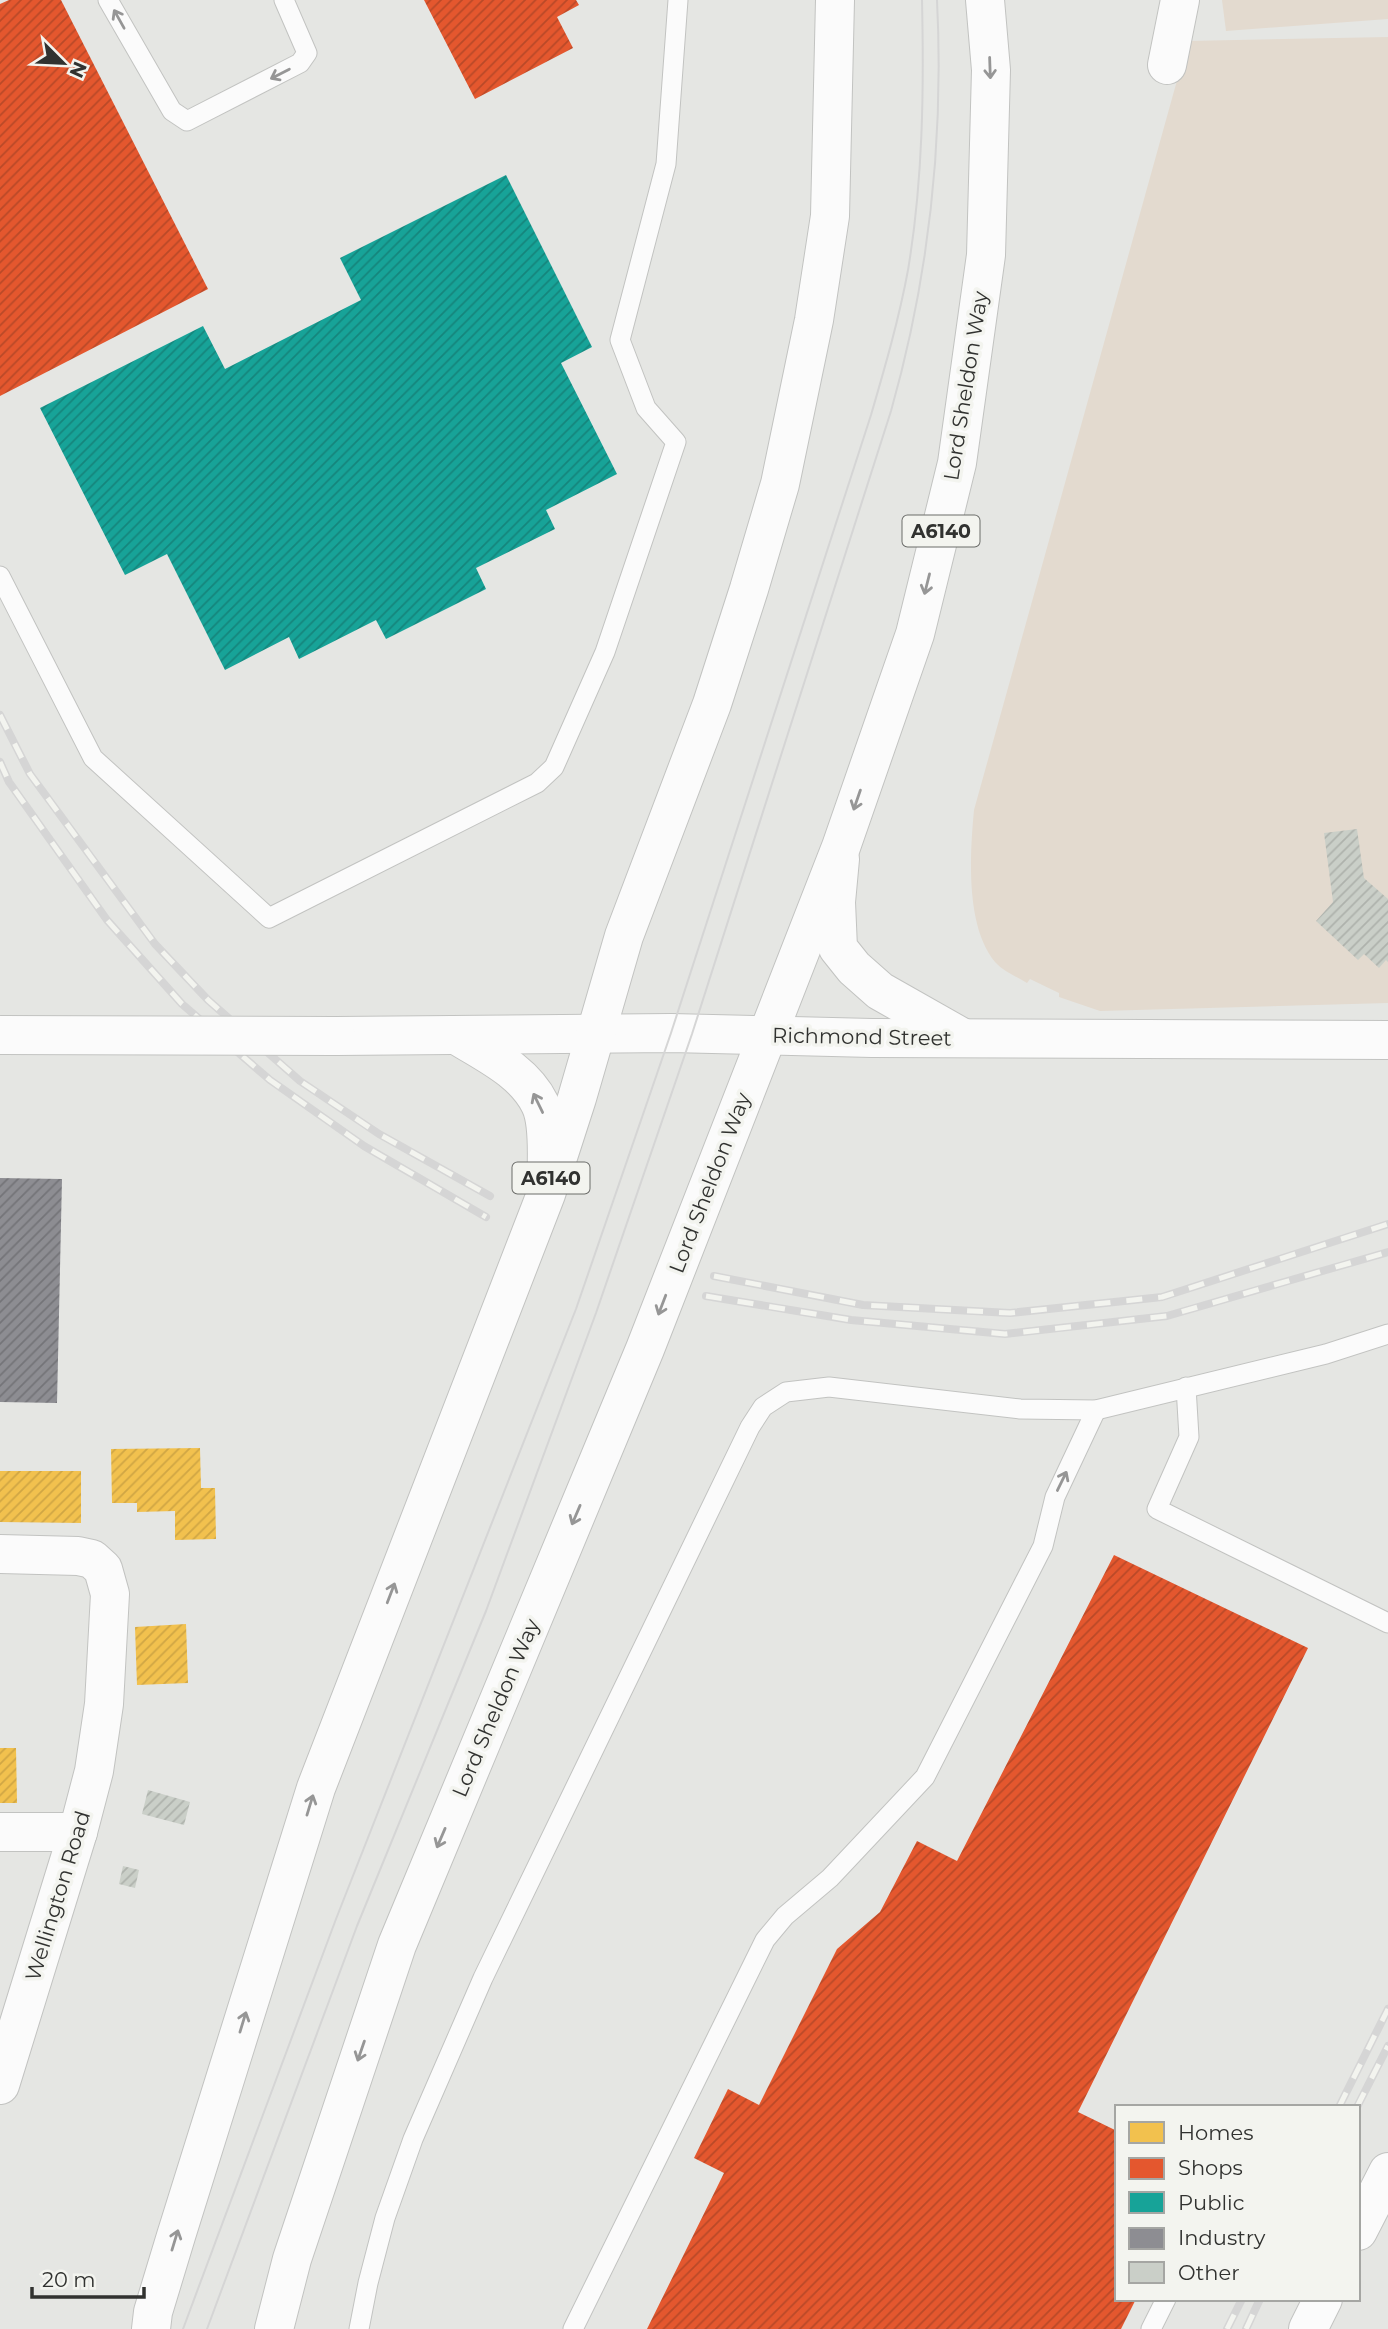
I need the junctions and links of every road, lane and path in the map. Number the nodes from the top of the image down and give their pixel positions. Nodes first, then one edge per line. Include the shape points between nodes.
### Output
1 (108, 0) edge
2 (284, 0) edge
3 (678, 0) edge
4 (835, 0) edge
5 (985, 0) edge
6 (1180, 0) edge
7 (1167, 65) dead end
8 (0, 576) edge
9 (841, 847) junction
10 (596, 1034) junction
11 (0, 1035) edge
12 (458, 1036) junction
13 (767, 1036) junction
14 (965, 1039) junction
15 (1388, 1040) edge
16 (546, 1194) junction
17 (1388, 1334) edge
18 (1186, 1387) junction
19 (1096, 1410) junction
20 (0, 1554) edge
21 (1388, 1623) edge
22 (0, 1832) edge
23 (78, 1832) junction
24 (0, 2085) edge
25 (1388, 2172) edge
26 (1360, 2227) edge
27 (1165, 2301) edge
28 (1323, 2301) edge
29 (151, 2329) edge
30 (274, 2329) edge
31 (359, 2329) edge
32 (573, 2329) edge
33 (1151, 2329) edge
34 (1308, 2329) edge

2 -> 1 lane via 307,53 300,63 187,121 172,111
3 - 8 lane via 666,164 620,340 646,408 676,442 605,652 554,766 537,783 269,918 93,758
4 - 10 main road, A6140 via 830,216 797,411 780,484 712,704 624,936
5 -> 9 main road, Lord Sheldon Way / A6140 via 991,70 986,255 957,463 915,634
6 - 7 main road
9 - 13 main road, Lord Sheldon Way / A6140
9 - 14 main road via 838,948 880,992
10 - 12 main road, Richmond Street
10 - 13 main road, Richmond Street
10 - 16 main road, A6140
11 - 12 main road, Richmond Street, bridge
16 -> 12 main road via 542,1106 521,1077
13 - 14 main road, Richmond Street
13 -> 30 main road, Lord Sheldon Way / A6140 via 645,1349 397,1945 292,2259
14 - 15 main road, Richmond Street
29 -> 16 main road, A6140 via 316,1788
17 - 18 lane via 1326,1354
18 - 19 lane
18 - 21 lane via 1189,1437 1157,1509
19 - 31 lane via 1020,1409 829,1387 786,1392 763,1407 478,1990 413,2138 385,2218
32 -> 19 lane via 765,1940 926,1777 1043,1546 1055,1497
20 - 23 main road, Wellington Road via 78,1556 92,1559 103,1569 110,1594 104,1704 94,1771
22 - 23 main road
23 - 24 main road, Wellington Road
25 - 26 main road
27 - 33 lane
28 - 34 main road

